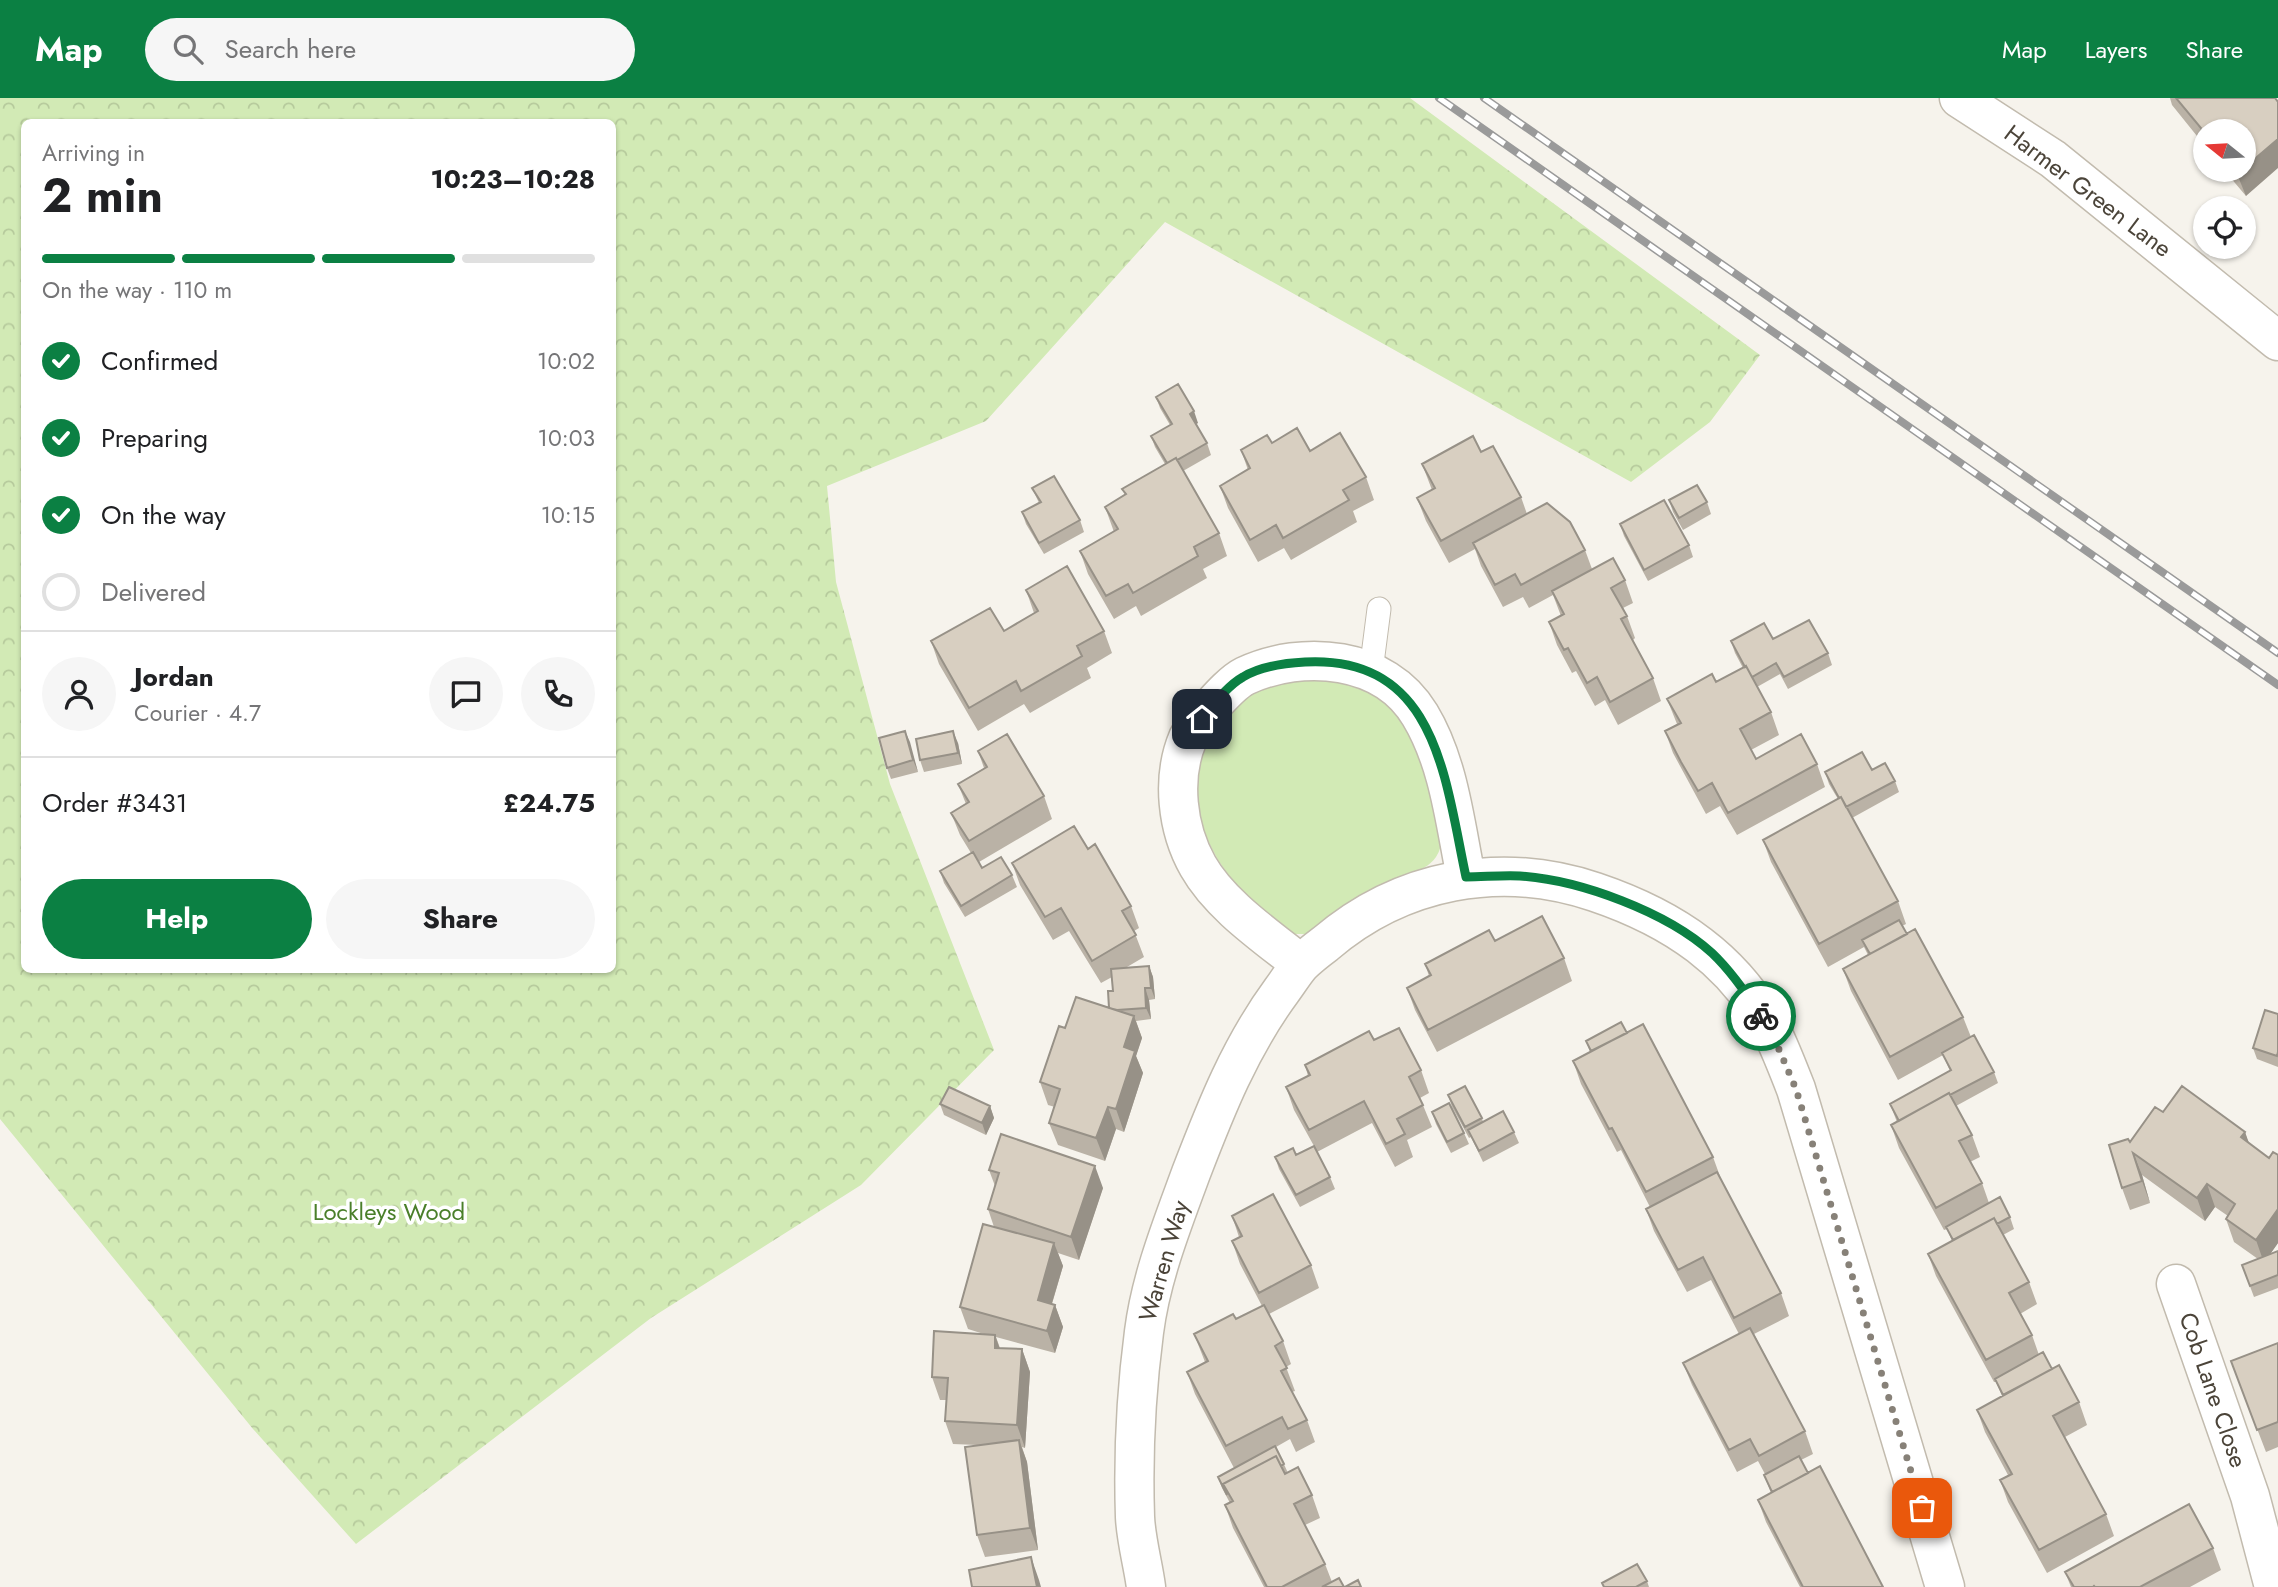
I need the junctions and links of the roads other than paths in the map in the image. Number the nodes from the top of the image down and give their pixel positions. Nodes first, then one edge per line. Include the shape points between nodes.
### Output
1 (1959, 98) edge
2 (2278, 341) edge
3 (1379, 609) dead end
4 (1371, 671) junction
5 (1466, 877) junction
6 (1301, 964) junction
7 (2176, 1284) dead end
8 (2264, 1492) edge
9 (1146, 1587) edge
10 (1945, 1587) edge
11 (2274, 1587) edge

1 - 2 street, Harmer Green Lane via 2053,159
3 - 4 lane
4 - 5 street via 1398,689 1420,714 1443,765
4 - 6 street via 1314,661 1283,663 1243,677 1215,702 1189,736 1177,780 1182,826 1198,866 1231,908
5 - 6 street, Warren Way via 1418,889 1376,908
5 - 10 street, Warren Way via 1521,876 1582,887 1626,902 1669,922 1711,952 1746,991 1772,1033 1796,1089
6 - 9 street, Warren Way via 1239,1056 1161,1252 1144,1329 1136,1419 1135,1520
7 - 8 street, Cob Lane Close
8 - 11 street, Cob Lane Close

